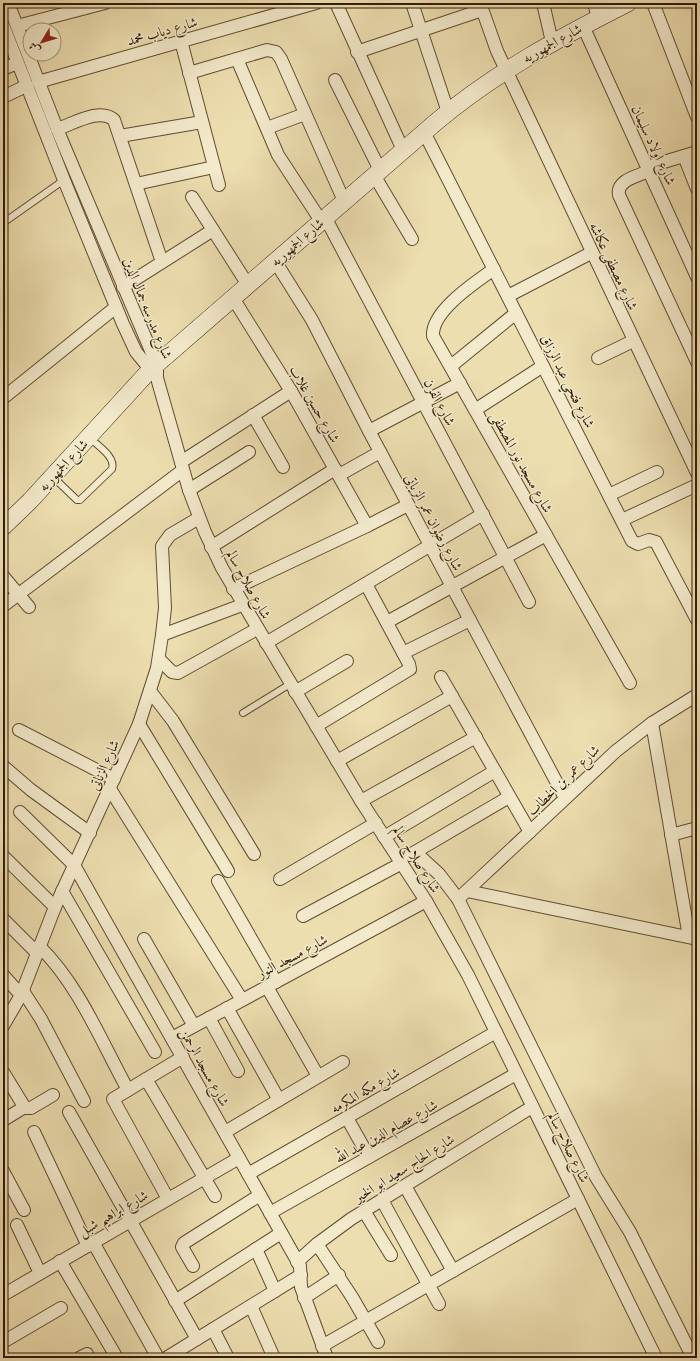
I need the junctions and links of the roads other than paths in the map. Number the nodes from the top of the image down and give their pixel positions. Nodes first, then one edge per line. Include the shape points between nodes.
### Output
1 (8, 3) edge
2 (105, 3) edge
3 (316, 3) edge
4 (336, 3) edge
5 (412, 3) edge
6 (543, 3) edge
7 (628, 3) edge
8 (653, 3) edge
9 (481, 7) edge
10 (596, 11) edge
11 (3, 25) edge
12 (17, 26) junction
13 (583, 26) junction
14 (421, 30) junction
15 (181, 42) junction
16 (552, 42) junction
17 (357, 52) junction
18 (238, 58) junction
19 (17, 63) junction
20 (3, 68) edge
21 (506, 70) junction
22 (189, 73) junction
23 (335, 80) dead end
24 (38, 82) junction
25 (26, 86) junction
26 (3, 97) edge
27 (448, 112) junction
28 (306, 114) junction
29 (697, 117) edge
30 (202, 122) junction
31 (266, 128) junction
32 (57, 129) junction
33 (424, 132) junction
34 (120, 136) junction
35 (403, 150) junction
36 (697, 152) edge
37 (684, 156) junction
38 (214, 166) junction
39 (648, 169) junction
40 (377, 172) junction
41 (64, 180) junction
42 (136, 184) junction
43 (219, 185) dead end
44 (697, 189) edge
45 (192, 197) dead end
46 (344, 200) junction
47 (323, 219) junction
48 (3, 223) edge
49 (213, 230) junction
50 (412, 239) dead end
51 (591, 253) junction
52 (275, 261) junction
53 (162, 262) junction
54 (494, 269) junction
55 (697, 277) edge
56 (248, 285) junction
57 (123, 287) junction
58 (508, 296) junction
59 (233, 298) junction
60 (116, 307) junction
61 (516, 313) junction
62 (633, 341) junction
63 (598, 358) dead end
64 (697, 362) edge
65 (451, 366) junction
66 (543, 366) junction
67 (155, 371) junction
68 (460, 383) junction
69 (291, 391) junction
70 (3, 398) edge
71 (423, 402) junction
72 (475, 410) junction
73 (253, 415) junction
74 (369, 431) junction
75 (89, 436) junction
76 (250, 452) dead end
77 (380, 452) junction
78 (182, 466) junction
79 (283, 467) dead end
80 (337, 472) junction
81 (657, 472) dead end
82 (697, 473) edge
83 (52, 476) junction
84 (697, 485) edge
85 (189, 490) junction
86 (609, 495) junction
87 (408, 505) junction
88 (483, 514) junction
89 (199, 518) junction
90 (622, 520) junction
91 (4, 523) edge
92 (367, 526) junction
93 (546, 535) junction
94 (430, 546) junction
95 (212, 547) junction
96 (505, 557) junction
97 (3, 576) edge
98 (366, 584) junction
99 (452, 586) junction
100 (233, 589) junction
101 (18, 594) junction
102 (529, 602) dead end
103 (242, 604) junction
104 (3, 606) edge
105 (29, 607) dead end
106 (470, 620) junction
107 (697, 620) edge
108 (387, 622) junction
109 (257, 629) junction
110 (162, 635) junction
111 (266, 643) junction
112 (403, 653) junction
113 (159, 659) junction
114 (346, 661) dead end
115 (441, 678) dead end
116 (630, 683) dead end
117 (293, 688) junction
118 (150, 690) junction
119 (697, 695) edge
120 (452, 696) junction
121 (243, 713) dead end
122 (652, 723) junction
123 (139, 724) junction
124 (316, 726) junction
125 (19, 730) dead end
126 (476, 738) junction
127 (337, 761) junction
128 (3, 766) edge
129 (494, 771) junction
130 (112, 784) junction
131 (509, 797) junction
132 (565, 798) junction
133 (362, 801) junction
134 (20, 812) dead end
135 (376, 823) junction
136 (697, 828) edge
137 (530, 832) junction
138 (90, 833) junction
139 (671, 835) junction
140 (384, 837) junction
141 (415, 852) junction
142 (254, 854) dead end
143 (3, 856) edge
144 (401, 862) junction
145 (74, 865) junction
146 (228, 871) dead end
147 (280, 879) dead end
148 (218, 881) dead end
149 (62, 891) junction
150 (462, 895) junction
151 (426, 901) junction
152 (54, 907) junction
153 (303, 916) dead end
154 (3, 919) edge
155 (693, 938) edge
156 (144, 939) dead end
157 (37, 949) junction
158 (3, 975) edge
159 (272, 984) junction
160 (22, 993) junction
161 (242, 1000) junction
162 (227, 1008) junction
163 (209, 1018) junction
164 (3, 1026) edge
165 (194, 1026) junction
166 (496, 1032) junction
167 (172, 1038) junction
168 (155, 1052) dead end
169 (183, 1057) junction
170 (343, 1062) dead end
171 (238, 1071) dead end
172 (3, 1072) edge
173 (516, 1074) junction
174 (318, 1076) junction
175 (146, 1079) junction
176 (128, 1090) junction
177 (53, 1095) dead end
178 (279, 1100) junction
179 (84, 1101) dead end
180 (532, 1107) junction
181 (25, 1108) junction
182 (68, 1112) dead end
183 (347, 1118) junction
184 (5, 1119) dead end
185 (34, 1132) dead end
186 (225, 1132) junction
187 (369, 1157) junction
188 (239, 1158) junction
189 (4, 1174) edge
190 (248, 1174) junction
191 (204, 1178) junction
192 (405, 1186) junction
193 (260, 1195) junction
194 (215, 1196) dead end
195 (168, 1199) junction
196 (578, 1199) junction
197 (382, 1200) junction
198 (24, 1210) dead end
199 (364, 1211) junction
200 (270, 1213) junction
201 (130, 1221) junction
202 (16, 1225) dead end
203 (281, 1233) junction
204 (90, 1244) junction
205 (317, 1244) junction
206 (256, 1249) junction
207 (391, 1255) dead end
208 (60, 1261) junction
209 (297, 1262) junction
210 (193, 1266) dead end
211 (453, 1271) junction
212 (40, 1273) junction
213 (301, 1275) junction
214 (339, 1275) junction
215 (428, 1286) junction
216 (275, 1291) junction
217 (4, 1292) edge
218 (304, 1298) junction
219 (175, 1301) junction
220 (439, 1304) dead end
221 (251, 1306) junction
222 (61, 1308) dead end
223 (366, 1322) junction
224 (213, 1329) junction
225 (197, 1339) junction
226 (3, 1342) edge
227 (378, 1342) dead end
228 (322, 1346) junction
229 (169, 1357) edge
230 (117, 1358) edge
231 (158, 1358) edge
232 (228, 1358) edge
233 (274, 1358) edge
234 (327, 1358) edge
235 (656, 1358) edge
236 (692, 1358) edge

1 - 12 street, شارع مدرسه جمال الدين
2 - 12 street
3 - 15 street, شارع دياب محمد
4 - 17 street
5 - 14 street
6 - 16 street
7 - 10 main road, شارع الجمهوريه
8 - 29 street
9 - 14 street
9 - 21 street, شارع مصطفى عكاشه
10 - 13 main road, شارع الجمهوريه
11 - 19 street, شارع مدرسه جمال الدين
12 - 24 street, شارع مدرسه جمال الدين
13 - 16 main road, شارع الجمهوريه
13 - 39 street, شارع اولاد سليمان
14 - 17 street
14 - 27 street
15 - 22 street
15 - 24 street, شارع دياب محمد
16 - 21 main road, شارع الجمهوريه
17 - 35 street
18 - 22 street
18 - 28 street via 267,50 276,52
18 - 31 street, شارع الفرن
19 - 20 street
19 - 25 street, شارع مدرسه جمال الدين
21 - 27 main road, شارع الجمهوريه
21 - 51 street, شارع مصطفى عكاشه
22 - 30 street
23 - 40 street
24 - 32 street, شارع مدرسه جمال الدين
25 - 26 street
25 - 41 street, شارع مدرسه جمال الدين
27 - 33 main road, شارع الجمهوريه
28 - 31 street
28 - 46 street
30 - 34 street
30 - 38 street
31 - 47 street, شارع الفرن via 283,164
32 - 34 street via 101,114 114,120
32 - 57 street, شارع مدرسه جمال الدين
33 - 35 main road, شارع الجمهوريه
33 - 54 street, شارع فتحي عبد الرزاق
34 - 42 street
35 - 40 main road, شارع الجمهوريه
36 - 37 street
37 - 39 street
37 - 44 street
38 - 42 street
38 - 43 street
39 - 55 street, شارع اولاد سليمان
39 - 64 street via 623,183 619,188 619,195
40 - 46 main road, شارع الجمهوريه
40 - 50 street
41 - 48 lane
41 - 60 street, شارع مدرسه جمال الدين
42 - 53 street
45 - 49 street
46 - 47 main road, شارع الجمهوريه
47 - 52 main road, شارع الجمهوريه
47 - 71 street, شارع الفرن
49 - 53 street
49 - 56 street
51 - 58 street
51 - 62 street, شارع مصطفى عكاشه
52 - 56 main road, شارع الجمهوريه
52 - 74 street, شارع رضوان عمر الزياتى via 312,320
53 - 57 street
54 - 58 street, شارع فتحي عبد الرزاق
54 - 65 street, شارع مسجد نور المصطفى via 461,294 434,325 434,336
56 - 59 main road, شارع الجمهوريه
57 - 67 street, شارع مدرسه جمال الدين
58 - 61 street, شارع فتحي عبد الرزاق
59 - 67 main road, شارع الجمهوريه
59 - 69 street, شارع حسين غلاب
60 - 67 street, شارع مدرسه جمال الدين via 136,352
60 - 70 street
61 - 65 street
61 - 66 street, شارع فتحي عبد الرزاق
62 - 63 street
62 - 82 street, شارع مصطفى عكاشه
65 - 68 street, شارع مسجد نور المصطفى
66 - 72 street
66 - 86 street, شارع فتحي عبد الرزاق
67 - 75 main road, شارع الجمهوريه
67 - 78 street, شارع صلاح سالم
68 - 71 street
68 - 72 street, شارع مسجد نور المصطفى
69 - 73 street
69 - 80 street, شارع حسين غلاب
71 - 74 street
71 - 88 street, شارع الفرن
72 - 93 street, شارع مسجد نور المصطفى
73 - 78 street
73 - 79 street
74 - 77 street, شارع رضوان عمر الزياتى
75 - 83 main road, شارع الجمهوريه
75 - 83 lane via 111,459 112,469 80,500
76 - 85 street
77 - 80 street
77 - 87 street, شارع رضوان عمر الزياتى
78 - 85 street, شارع صلاح سالم
78 - 101 street
80 - 92 street, شارع حسين غلاب
80 - 95 street
81 - 86 street
83 - 91 main road, شارع الجمهوريه
84 - 90 street
85 - 89 street, شارع صلاح سالم
86 - 90 street, شارع فتحي عبد الرزاق
87 - 92 street
87 - 94 street, شارع رضوان عمر الزياتى
88 - 94 street
88 - 96 street, شارع الفرن
89 - 95 street, شارع صلاح سالم
89 - 110 street, شارع الزناتى via 170,535 162,546 165,608
90 - 107 street, شارع فتحي عبد الرزاق via 634,543 641,544 652,540 656,542
92 - 100 street
93 - 96 street
93 - 116 street, شارع مسجد نور المصطفى
94 - 98 street
94 - 99 street, شارع رضوان عمر الزياتى
95 - 100 street, شارع صلاح سالم
96 - 99 street
96 - 102 street, شارع الفرن
97 - 101 street
98 - 108 street
98 - 111 street
99 - 106 street, شارع رضوان عمر الزياتى
99 - 108 street
100 - 103 street, شارع صلاح سالم
101 - 104 street
101 - 105 street
103 - 109 street, شارع صلاح سالم
103 - 110 street
106 - 112 street
106 - 132 street, شارع رضوان عمر الزياتى
108 - 112 street
109 - 111 street, شارع صلاح سالم
109 - 113 street via 178,673 172,672
110 - 113 street, شارع الزناتى
111 - 117 street, شارع صلاح سالم
112 - 124 street via 410,667 407,671
113 - 118 street, شارع الزناتى
114 - 117 street
115 - 120 street
117 - 121 lane
117 - 124 street, شارع صلاح سالم
118 - 123 street, شارع الزناتى
118 - 142 street via 173,721
119 - 122 street, شارع عمر بن الخطاب
120 - 126 street
120 - 127 street
122 - 132 street, شارع عمر بن الخطاب via 616,751
122 - 139 street
123 - 130 street, شارع الزناتى
123 - 146 street
124 - 127 street, شارع صلاح سالم
125 - 130 street
126 - 129 street
126 - 133 street
127 - 133 street, شارع صلاح سالم
128 - 138 street
129 - 131 street
129 - 140 street
130 - 138 street, شارع الزناتى
130 - 161 street
131 - 137 street
131 - 141 street
132 - 137 street, شارع عمر بن الخطاب
133 - 135 street, شارع صلاح سالم
134 - 145 street, شارع مسجد الرحمن
135 - 140 street, شارع صلاح سالم
135 - 147 street
136 - 139 street
137 - 150 street, شارع عمر بن الخطاب
138 - 145 street, شارع الزناتى
139 - 155 street
140 - 144 street, شارع صلاح سالم
141 - 144 street
141 - 150 street
143 - 152 street
144 - 151 street, شارع صلاح سالم
144 - 153 street
145 - 149 street, شارع الزناتى
145 - 167 street, شارع مسجد الرحمن
148 - 159 street
149 - 152 street, شارع الزناتى
149 - 168 street
150 - 155 street
150 - 236 street via 596,1177 630,1232
151 - 159 street, شارع مسجد النور
151 - 166 street, شارع صلاح سالم via 468,975
152 - 157 street, شارع الزناتى
154 - 157 street
156 - 165 street
157 - 160 street, شارع الزناتى
157 - 176 street via 54,961 67,978
158 - 160 street
159 - 161 street, شارع مسجد النور
159 - 174 street
160 - 164 street, شارع الزناتى
160 - 179 street via 41,1019
161 - 162 street, شارع مسجد النور
162 - 163 street, شارع مسجد النور
162 - 178 street
163 - 165 street, شارع مسجد النور
163 - 171 street
165 - 167 street, شارع مسجد النور
166 - 173 street, شارع صلاح سالم
166 - 183 street, شارع مكه المكرمه
167 - 169 street, شارع مسجد الرحمن
169 - 175 street
169 - 186 street, شارع مسجد الرحمن
170 - 174 street
172 - 181 street
173 - 180 street, شارع صلاح سالم
173 - 187 street, شارع عصام الدين عبد الله
174 - 178 street
175 - 176 street
175 - 191 street
176 - 195 street via 113,1101
177 - 181 street via 31,1108
178 - 186 street
180 - 192 street, شارع الحاج سعيد ابو الخير
180 - 196 street, شارع صلاح سالم
181 - 184 street
182 - 201 street
183 - 187 street
183 - 190 street, شارع مكه المكرمه
185 - 204 street
186 - 188 street, شارع مسجد الرحمن
187 - 200 street, شارع عصام الدين عبد الله
188 - 190 street, شارع مسجد الرحمن
188 - 191 street, شارع ابراهيم شبل
189 - 198 street
190 - 193 street, شارع مسجد الرحمن
191 - 194 street
191 - 195 street, شارع ابراهيم شبل
192 - 197 street, شارع الحاج سعيد ابو الخير
192 - 211 street
193 - 200 street, شارع مسجد الرحمن
193 - 210 street via 184,1243 182,1247
195 - 201 street, شارع ابراهيم شبل
196 - 211 street
196 - 235 street, شارع صلاح سالم
197 - 199 street, شارع الحاج سعيد ابو الخير
197 - 215 street
199 - 205 street, شارع الحاج سعيد ابو الخير
199 - 207 street
200 - 203 street, شارع مسجد الرحمن
201 - 204 street, شارع ابراهيم شبل
201 - 219 street
202 - 212 street
203 - 206 street
203 - 209 street, شارع مسجد الرحمن
204 - 208 street, شارع ابراهيم شبل
204 - 231 street
205 - 209 street, شارع الحاج سعيد ابو الخير
205 - 214 street
206 - 216 street
206 - 219 street
208 - 212 street, شارع ابراهيم شبل
208 - 230 street
209 - 213 street, شارع مسجد الرحمن
211 - 215 street
212 - 217 street, شارع ابراهيم شبل
213 - 216 street
213 - 218 street, شارع مسجد الرحمن
214 - 218 street
214 - 223 street
215 - 220 street
215 - 223 street
216 - 221 street
218 - 228 street, شارع مسجد الرحمن
219 - 225 street
221 - 224 street
221 - 233 street
222 - 226 street
223 - 227 street
223 - 228 street
224 - 225 street
224 - 232 street
225 - 229 street
228 - 234 street, شارع مسجد الرحمن

